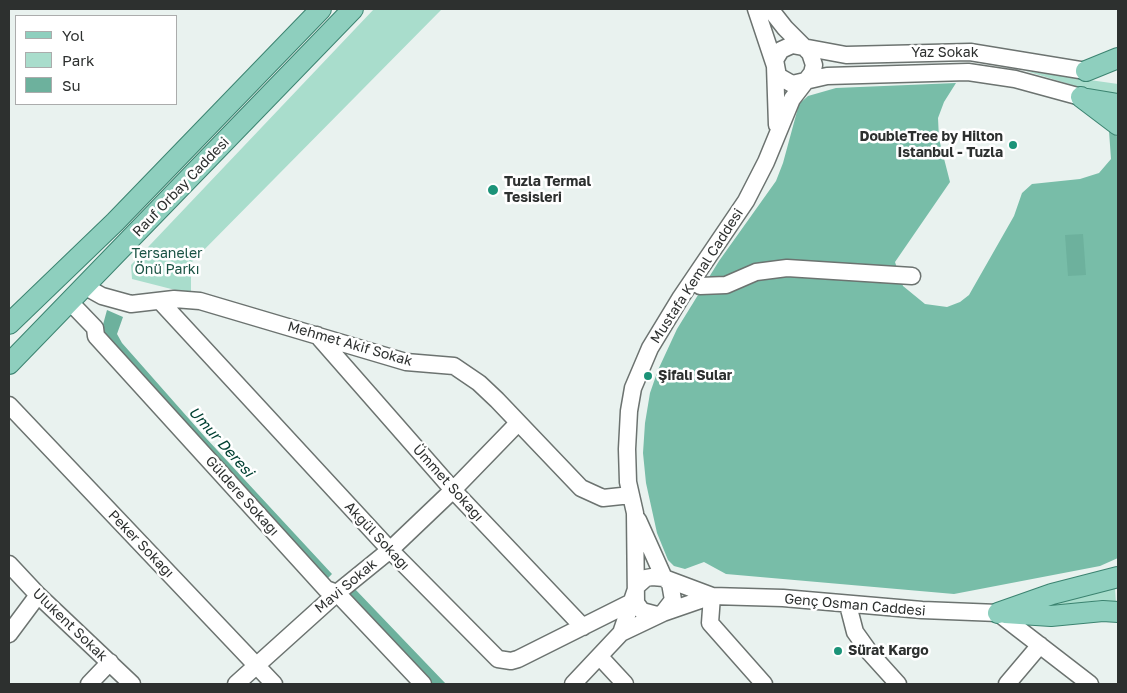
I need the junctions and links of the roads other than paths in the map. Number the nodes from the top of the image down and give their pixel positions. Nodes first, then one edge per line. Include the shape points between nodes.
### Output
1 (321, 9) edge
2 (353, 9) edge
3 (756, 9) edge
4 (770, 9) edge
5 (804, 48) junction
6 (1118, 58) edge
7 (775, 66) junction
8 (1086, 71) junction
9 (1118, 74) edge
10 (807, 80) junction
11 (1081, 97) junction
12 (1118, 104) edge
13 (1118, 125) edge
14 (777, 132) junction
15 (912, 276) dead end
16 (84, 286) junction
17 (700, 286) dead end
18 (69, 301) junction
19 (160, 301) junction
20 (9, 324) edge
21 (317, 335) junction
22 (9, 364) edge
23 (9, 405) edge
24 (518, 422) junction
25 (453, 490) junction
26 (631, 494) junction
27 (635, 513) junction
28 (390, 550) junction
29 (9, 564) edge
30 (664, 578) junction
31 (1118, 578) edge
32 (337, 593) junction
33 (38, 595) junction
34 (712, 596) junction
35 (633, 597) junction
36 (848, 605) junction
37 (1118, 612) edge
38 (663, 613) junction
39 (998, 613) junction
40 (583, 627) junction
41 (622, 633) junction
42 (9, 634) edge
43 (1040, 645) junction
44 (600, 657) junction
45 (110, 662) junction
46 (257, 666) junction
47 (89, 684) edge
48 (132, 684) edge
49 (236, 684) edge
50 (274, 684) edge
51 (423, 684) edge
52 (573, 684) edge
53 (625, 684) edge
54 (764, 684) edge
55 (898, 684) edge
56 (1007, 684) edge
57 (1090, 684) edge

1 - 20 main road, Rauf Orbay Caddesi via 109,228
2 - 16 main road, Rauf Orbay Caddesi
3 - 7 street, Mustafa Kemal Caddesi
4 - 5 street, Mustafa Kemal Caddesi
5 - 7 street via 792,45 781,50
5 - 8 street, Yaz Sokak via 846,55 970,52
5 - 10 street, Mustafa Kemal Caddesi via 810,53 814,65
6 - 8 main road
7 - 10 street, Mustafa Kemal Caddesi via 778,76 787,82 797,84
7 - 14 street, Mustafa Kemal Caddesi
8 - 9 main road
10 - 11 street, Yaz Sokak via 828,76 968,72 1015,79
10 - 14 street, Mustafa Kemal Caddesi via 792,99
11 - 12 main road
11 - 13 main road
14 - 26 street, Mustafa Kemal Caddesi via 746,201 673,310 639,370 629,411 627,449
15 - 17 street via 788,268 756,272 726,285
16 - 18 main road, Rauf Orbay Caddesi
16 - 19 street, Mehmet Akif Sokak via 102,296 131,304
18 - 22 main road, Rauf Orbay Caddesi
18 - 32 street, Güldere Sokağı via 95,328 96,336 326,589
19 - 21 street, Mehmet Akif Sokak via 200,301
19 - 28 street, Akgül Sokağı
21 - 24 street, Mehmet Akif Sokak via 406,362 460,368
21 - 25 street, Ümmet Sokağı
23 - 46 street, Peker Sokağı
24 - 25 street, Mavi Sokak
24 - 26 street, Mehmet Akif Sokak via 581,488 603,498
25 - 28 street, Mavi Sokak
25 - 40 street, Ümmet Sokağı
26 - 27 street, Mustafa Kemal Caddesi
27 - 30 street, Mustafa Kemal Caddesi
27 - 35 street, Mustafa Kemal Caddesi
28 - 32 street, Mavi Sokak
28 - 40 street, Akgül Sokağı via 498,659 511,661
29 - 33 street, Ulukent Sokak
30 - 34 street, Genç Osman Caddesi
30 - 35 street via 646,578
30 - 38 street via 670,583 673,594 670,606
31 - 39 main road via 1052,594
32 - 46 street, Mavi Sokak
32 - 51 street, Güldere Sokağı
33 - 42 street
33 - 45 street, Ulukent Sokak
34 - 36 street, Genç Osman Caddesi via 783,598
34 - 38 street, Genç Osman Caddesi
34 - 54 street via 710,623
35 - 38 street via 642,611 653,615
35 - 40 street, Akgül Sokağı
35 - 41 street, Genç Osman Caddesi
36 - 39 street, Genç Osman Caddesi
36 - 55 street via 855,632
37 - 39 main road via 1092,611 1051,616
38 - 41 street, Genç Osman Caddesi
39 - 43 street
41 - 44 street, Genç Osman Caddesi
43 - 56 street
43 - 57 street
44 - 52 street, Genç Osman Caddesi
44 - 53 street
45 - 47 street
45 - 48 street, Ulukent Sokak
46 - 49 street, Mavi Sokak
46 - 50 street, Peker Sokağı

